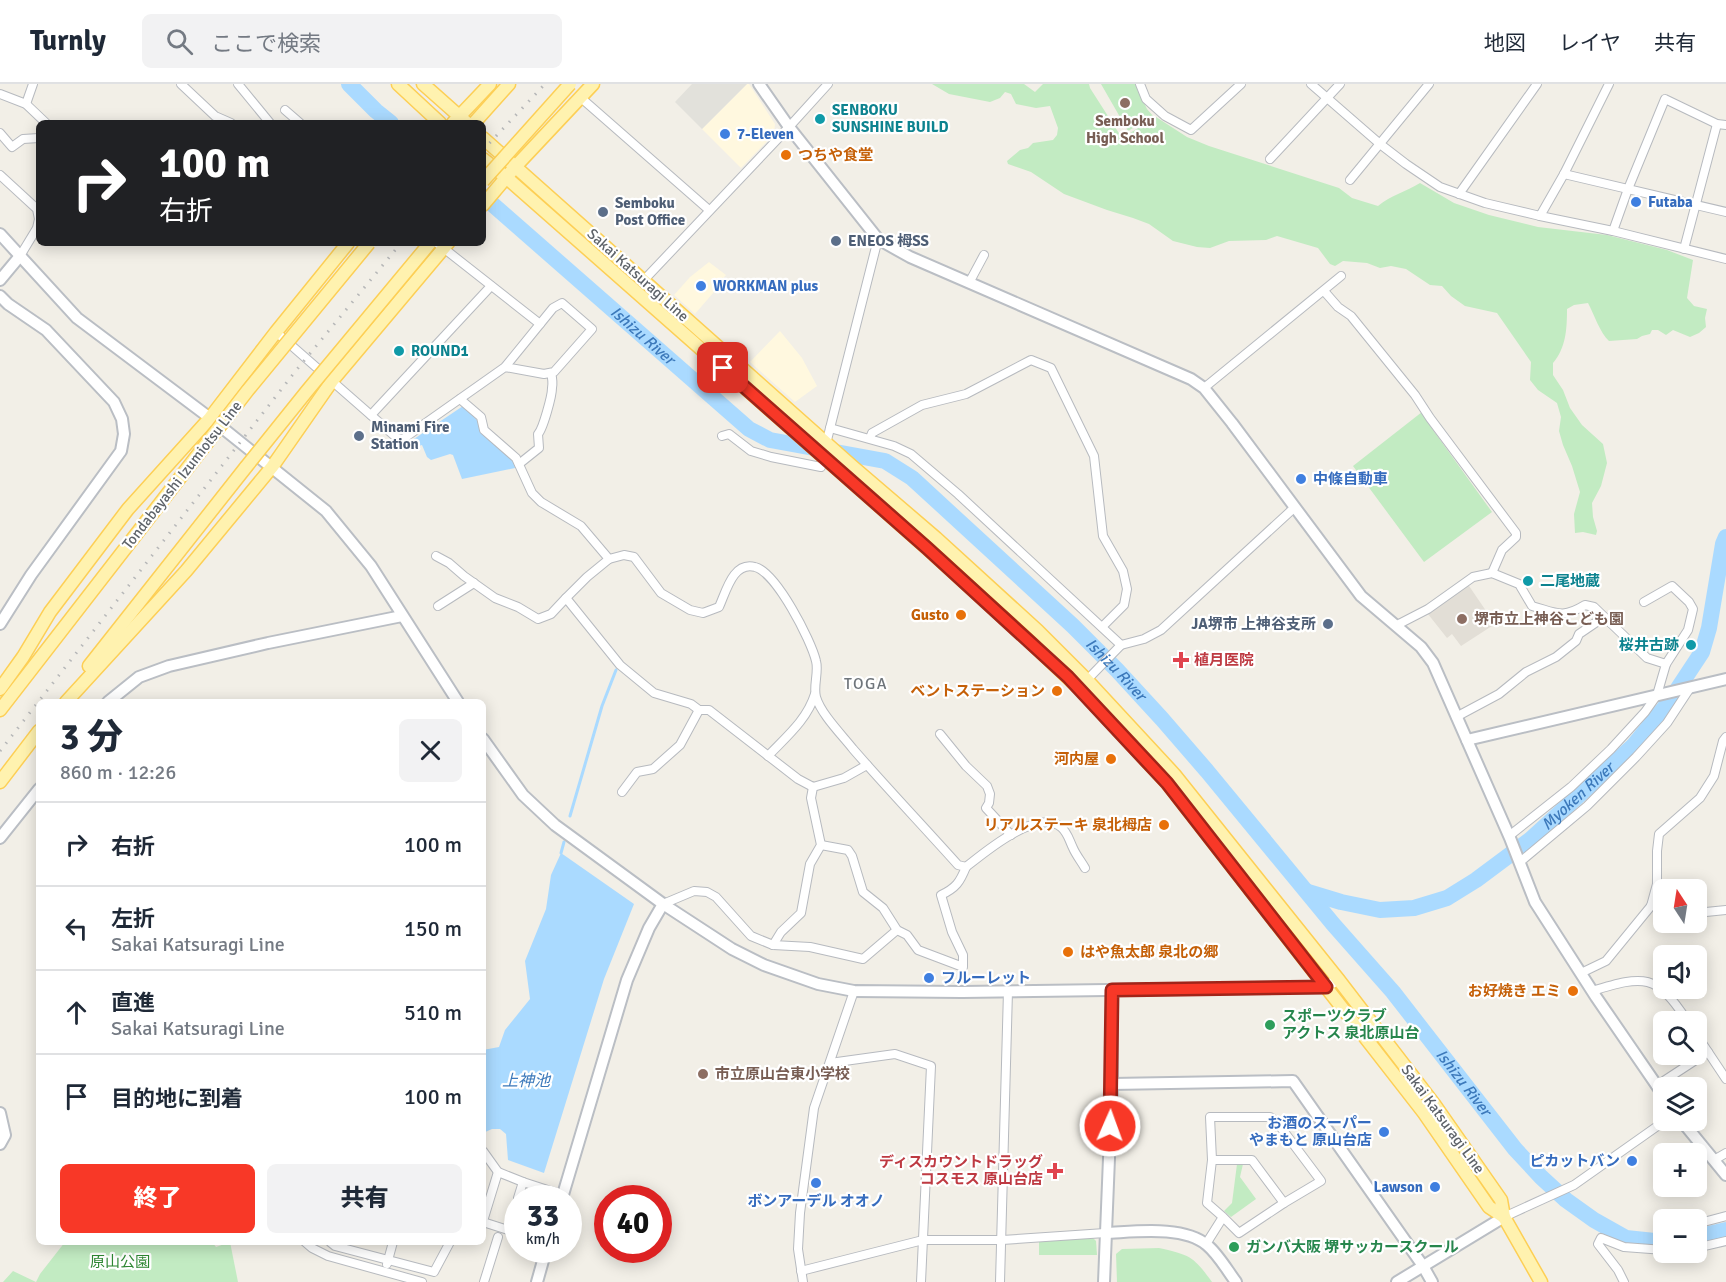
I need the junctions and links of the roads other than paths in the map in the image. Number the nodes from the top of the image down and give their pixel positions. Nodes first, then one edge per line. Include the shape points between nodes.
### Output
1 (33, 84) edge
2 (181, 84) edge
3 (238, 84) edge
4 (398, 84) edge
5 (423, 84) edge
6 (490, 84) edge
7 (509, 84) edge
8 (570, 84) edge
9 (593, 84) edge
10 (759, 84) edge
11 (828, 84) edge
12 (1140, 84) edge
13 (1240, 84) edge
14 (1311, 84) edge
15 (1340, 84) edge
16 (1429, 84) edge
17 (1537, 84) edge
18 (1609, 84) edge
19 (0, 94) edge
20 (580, 97) junction
21 (1327, 98) junction
22 (26, 104) junction
23 (285, 111) dead end
24 (43, 120) edge
25 (224, 120) edge
26 (268, 120) edge
27 (296, 120) edge
28 (437, 120) edge
29 (459, 120) edge
30 (461, 120) edge
31 (477, 120) edge
32 (1716, 123) junction
33 (1726, 125) edge
34 (789, 127) junction
35 (0, 133) edge
36 (36, 138) edge
37 (486, 141) edge
38 (1380, 144) junction
39 (1270, 159) dead end
40 (486, 162) edge
41 (515, 167) junction
42 (1564, 174) junction
43 (0, 175) edge
44 (486, 178) edge
45 (1350, 180) dead end
46 (503, 182) junction
47 (1628, 189) junction
48 (1459, 194) junction
49 (486, 202) edge
50 (1695, 206) junction
51 (36, 208) edge
52 (709, 210) junction
53 (1726, 212) edge
54 (1540, 216) junction
55 (36, 230) edge
56 (1613, 231) junction
57 (0, 234) edge
58 (878, 239) junction
59 (346, 246) edge
60 (367, 246) edge
61 (428, 246) edge
62 (442, 246) edge
63 (444, 246) edge
64 (1684, 249) junction
65 (984, 255) dead end
66 (20, 256) junction
67 (1726, 259) edge
68 (1341, 276) dead end
69 (0, 280) edge
70 (644, 280) junction
71 (969, 283) junction
72 (491, 286) junction
73 (1324, 291) junction
74 (0, 296) edge
75 (540, 324) junction
76 (276, 332) junction
77 (505, 367) junction
78 (551, 373) junction
79 (332, 381) junction
80 (1204, 388) junction
81 (460, 399) junction
82 (371, 415) junction
83 (210, 418) junction
84 (828, 435) junction
85 (722, 436) dead end
86 (870, 438) junction
87 (825, 463) junction
88 (519, 464) junction
89 (272, 467) junction
90 (1294, 507) junction
91 (435, 556) dead end
92 (609, 559) junction
93 (1492, 573) junction
94 (474, 583) junction
95 (566, 598) junction
96 (1644, 602) dead end
97 (438, 606) dead end
98 (402, 616) junction
99 (1604, 616) junction
100 (0, 624) edge
101 (1397, 625) junction
102 (1102, 627) junction
103 (1119, 647) junction
104 (1666, 664) junction
105 (1726, 679) edge
106 (1088, 680) junction
107 (1688, 688) junction
108 (0, 689) edge
109 (815, 694) junction
110 (1659, 694) junction
111 (63, 699) edge
112 (69, 699) edge
113 (112, 699) edge
114 (456, 699) edge
115 (0, 710) edge
116 (699, 710) junction
117 (1456, 717) junction
118 (940, 734) dead end
119 (36, 736) edge
120 (1726, 737) edge
121 (1467, 740) junction
122 (486, 743) edge
123 (768, 756) junction
124 (867, 765) junction
125 (0, 782) edge
126 (813, 787) junction
127 (622, 792) dead end
128 (36, 793) edge
129 (1011, 835) junction
130 (1509, 837) junction
131 (0, 838) edge
132 (821, 845) junction
133 (1519, 860) junction
134 (966, 867) junction
135 (1085, 868) dead end
136 (663, 904) junction
137 (1651, 906) joint
138 (1726, 910) edge
139 (1707, 912) edge
140 (897, 930) junction
141 (773, 945) junction
142 (1581, 973) junction
143 (1338, 979) junction
144 (1326, 987) junction
145 (1112, 990) junction
146 (854, 991) junction
147 (1008, 992) junction
148 (1592, 992) junction
149 (1680, 1011) edge
150 (1708, 1052) joint
151 (830, 1063) junction
152 (1670, 1077) edge
153 (1726, 1079) edge
154 (1653, 1082) edge
155 (1112, 1084) junction
156 (0, 1113) edge
157 (1653, 1129) edge
158 (1690, 1131) edge
159 (0, 1144) edge
160 (1726, 1153) edge
161 (486, 1154) edge
162 (1212, 1160) junction
163 (1714, 1160) junction
164 (498, 1172) junction
165 (1726, 1175) edge
166 (523, 1182) junction
167 (522, 1185) edge
168 (531, 1185) edge
169 (566, 1185) edge
170 (1284, 1203) junction
171 (486, 1211) edge
172 (1726, 1216) edge
173 (1223, 1217) junction
174 (1504, 1217) junction
175 (1707, 1221) edge
176 (486, 1222) edge
177 (504, 1229) edge
178 (1105, 1233) junction
179 (498, 1237) dead end
180 (923, 1240) junction
181 (1002, 1240) junction
182 (1726, 1241) edge
183 (1206, 1244) junction
184 (308, 1245) edge
185 (334, 1245) edge
186 (392, 1245) edge
187 (448, 1245) edge
188 (1707, 1246) edge
189 (1653, 1249) edge
190 (388, 1261) junction
191 (542, 1263) edge
192 (1423, 1266) junction
193 (385, 1271) junction
194 (801, 1271) junction
195 (422, 1282) edge
196 (484, 1282) edge
197 (537, 1282) edge
198 (803, 1282) edge
199 (921, 1282) edge
200 (1000, 1282) edge
201 (1104, 1282) edge
202 (1236, 1282) edge
203 (1397, 1282) edge
204 (1432, 1282) edge
205 (1541, 1282) edge
206 (1624, 1282) edge

1 - 22 street
2 - 25 street
3 - 26 street
4 - 28 main road
5 - 29 main road
6 - 30 main road
7 - 31 main road
8 - 44 main road, bridge
9 - 20 main road
10 - 34 street
11 - 34 street
12 - 13 street via 1146,99 1165,116 1191,130
14 - 21 street
15 - 21 street
16 - 38 street
17 - 48 street
18 - 42 street
19 - 22 street
20 - 41 main road
20 - 52 street
21 - 38 street
21 - 39 street
22 - 24 street
23 - 27 street
32 - 33 street
32 - 47 street via 1665,99
32 - 50 street
34 - 52 street
34 - 58 street
35 - 36 street via 12,147 23,139
37 - 41 main road, Sakai Katsuragi Line
38 - 45 street
38 - 48 street via 1440,187
40 - 46 main road, Sakai Katsuragi Line
41 - 46 main road
41 - 70 main road, Sakai Katsuragi Line
42 - 47 street
42 - 54 street
43 - 51 street
46 - 49 main road
46 - 87 main road, Sakai Katsuragi Line via 791,428
47 - 50 street
47 - 56 street
48 - 54 street
50 - 53 street
50 - 64 street
52 - 70 street
54 - 56 street
55 - 66 street
56 - 64 street
57 - 66 street
58 - 71 street
58 - 84 street
59 - 76 main road
60 - 115 main road, Tondabayashi Izumiotsu Line, bridge via 248,390
61 - 111 main road, bridge via 246,467
62 - 79 main road
63 - 72 street
64 - 67 street
65 - 71 street
66 - 69 street
66 - 83 street via 77,318
68 - 73 street
70 - 84 main road, Sakai Katsuragi Line via 814,432
71 - 80 street
72 - 75 street
72 - 82 street
73 - 80 street
73 - 93 street via 1351,316 1415,395 1516,533 1502,550
74 - 100 street via 46,330 114,402 124,434 121,450
75 - 77 street
75 - 78 street via 562,303 592,329
76 - 79 street
76 - 83 main road
77 - 78 street
77 - 81 street
78 - 88 street via 553,387 543,429 538,434 539,448
79 - 82 street
79 - 89 main road
80 - 90 street
81 - 82 street via 403,439
81 - 88 street via 481,417 484,430
83 - 89 street
83 - 108 main road via 128,509 50,612
84 - 86 street
84 - 87 street
84 - 106 main road, Sakai Katsuragi Line via 852,466
85 - 87 street via 729,434 751,451 771,457
86 - 102 street via 910,454
86 - 102 street via 872,433 922,405 966,394 1031,360 1052,368 1094,456 1103,536 1124,571 1124,605
87 - 106 main road, Sakai Katsuragi Line via 1004,617
88 - 92 street via 532,493 581,526
89 - 98 street via 326,511 370,566
89 - 112 main road via 186,571
90 - 101 street via 1361,596
90 - 103 street via 1161,630
91 - 94 street
92 - 95 street
92 - 109 street via 634,557 661,593 703,613 719,607 736,571 744,566 765,572 786,599 810,643 817,663
93 - 99 street via 1519,584 1532,606 1561,614 1585,605
93 - 101 street via 1473,578
94 - 95 street via 538,619 551,614
94 - 97 street
95 - 116 street via 620,665 654,693 692,704
96 - 104 street via 1672,586 1693,609 1688,630
98 - 113 street via 169,666 139,677
98 - 114 street
99 - 104 street via 1647,658
99 - 117 street via 1556,657
101 - 117 street via 1433,663
102 - 103 street
103 - 106 street
104 - 110 street
105 - 107 street
106 - 143 main road, Sakai Katsuragi Line via 1174,774
106 - 144 main road, Sakai Katsuragi Line
107 - 110 street
107 - 133 street via 1667,723 1636,758 1587,806
109 - 123 street via 801,721
109 - 124 street via 831,721
110 - 121 street
110 - 130 street via 1572,787
116 - 123 street via 709,710
116 - 127 street via 680,745 653,769 637,772
117 - 121 street
118 - 129 street via 987,786 990,794 986,808
119 - 125 main road
120 - 137 street via 1714,776 1701,798 1659,834 1658,884
121 - 130 street
122 - 136 street via 524,795 555,825
123 - 126 street
124 - 126 street via 844,778
124 - 134 street via 958,865
126 - 132 street via 811,798
128 - 131 street
129 - 134 street
129 - 135 street via 1043,823 1060,826
130 - 133 street
132 - 140 street via 849,850 862,892 884,908
132 - 141 street via 810,864 801,913
133 - 142 street via 1535,902
134 - 140 street via 959,883 941,894 963,955 963,967 918,950 907,935
136 - 141 street via 694,891 707,892 751,936
136 - 146 street via 764,965 818,984
136 - 169 street via 627,980
137 - 142 street via 1606,961
138 - 139 street
140 - 141 street via 863,959 810,947
142 - 148 street
143 - 144 street
143 - 174 main road, Sakai Katsuragi Line via 1434,1104 1501,1200
144 - 145 street
144 - 174 main road, Sakai Katsuragi Line via 1424,1113 1489,1207
145 - 147 street
145 - 155 street
146 - 147 street
146 - 151 street
147 - 181 street
148 - 149 street via 1631,981 1649,982 1667,993
148 - 154 street
150 - 152 street
150 - 153 street
151 - 180 street via 895,1054 931,1066
151 - 194 street via 814,1108 801,1205
155 - 178 street
155 - 192 street via 1293,1081
156 - 159 street via 5,1135
157 - 174 street via 1574,1185
158 - 163 street
160 - 163 street
161 - 164 street
162 - 170 street via 1252,1160
162 - 170 street via 1210,1117 1270,1117 1321,1181
162 - 173 street via 1207,1203
163 - 165 street
164 - 166 street
164 - 171 street
166 - 167 street
166 - 168 street
170 - 173 street via 1239,1233
172 - 175 street
173 - 183 street
174 - 192 street
174 - 205 main road, Sakai Katsuragi Line
176 - 177 street
178 - 181 street
178 - 183 street via 1158,1231 1183,1234
178 - 201 street
179 - 196 street
180 - 181 street
180 - 194 street
180 - 199 street
181 - 200 street
182 - 188 street
183 - 202 street
184 - 193 street via 328,1256
185 - 190 street
186 - 190 street
187 - 190 street via 434,1272
189 - 206 street via 1624,1247 1601,1238 1598,1244
190 - 193 street
191 - 197 street
192 - 203 street
192 - 204 street
193 - 195 street
194 - 198 street

